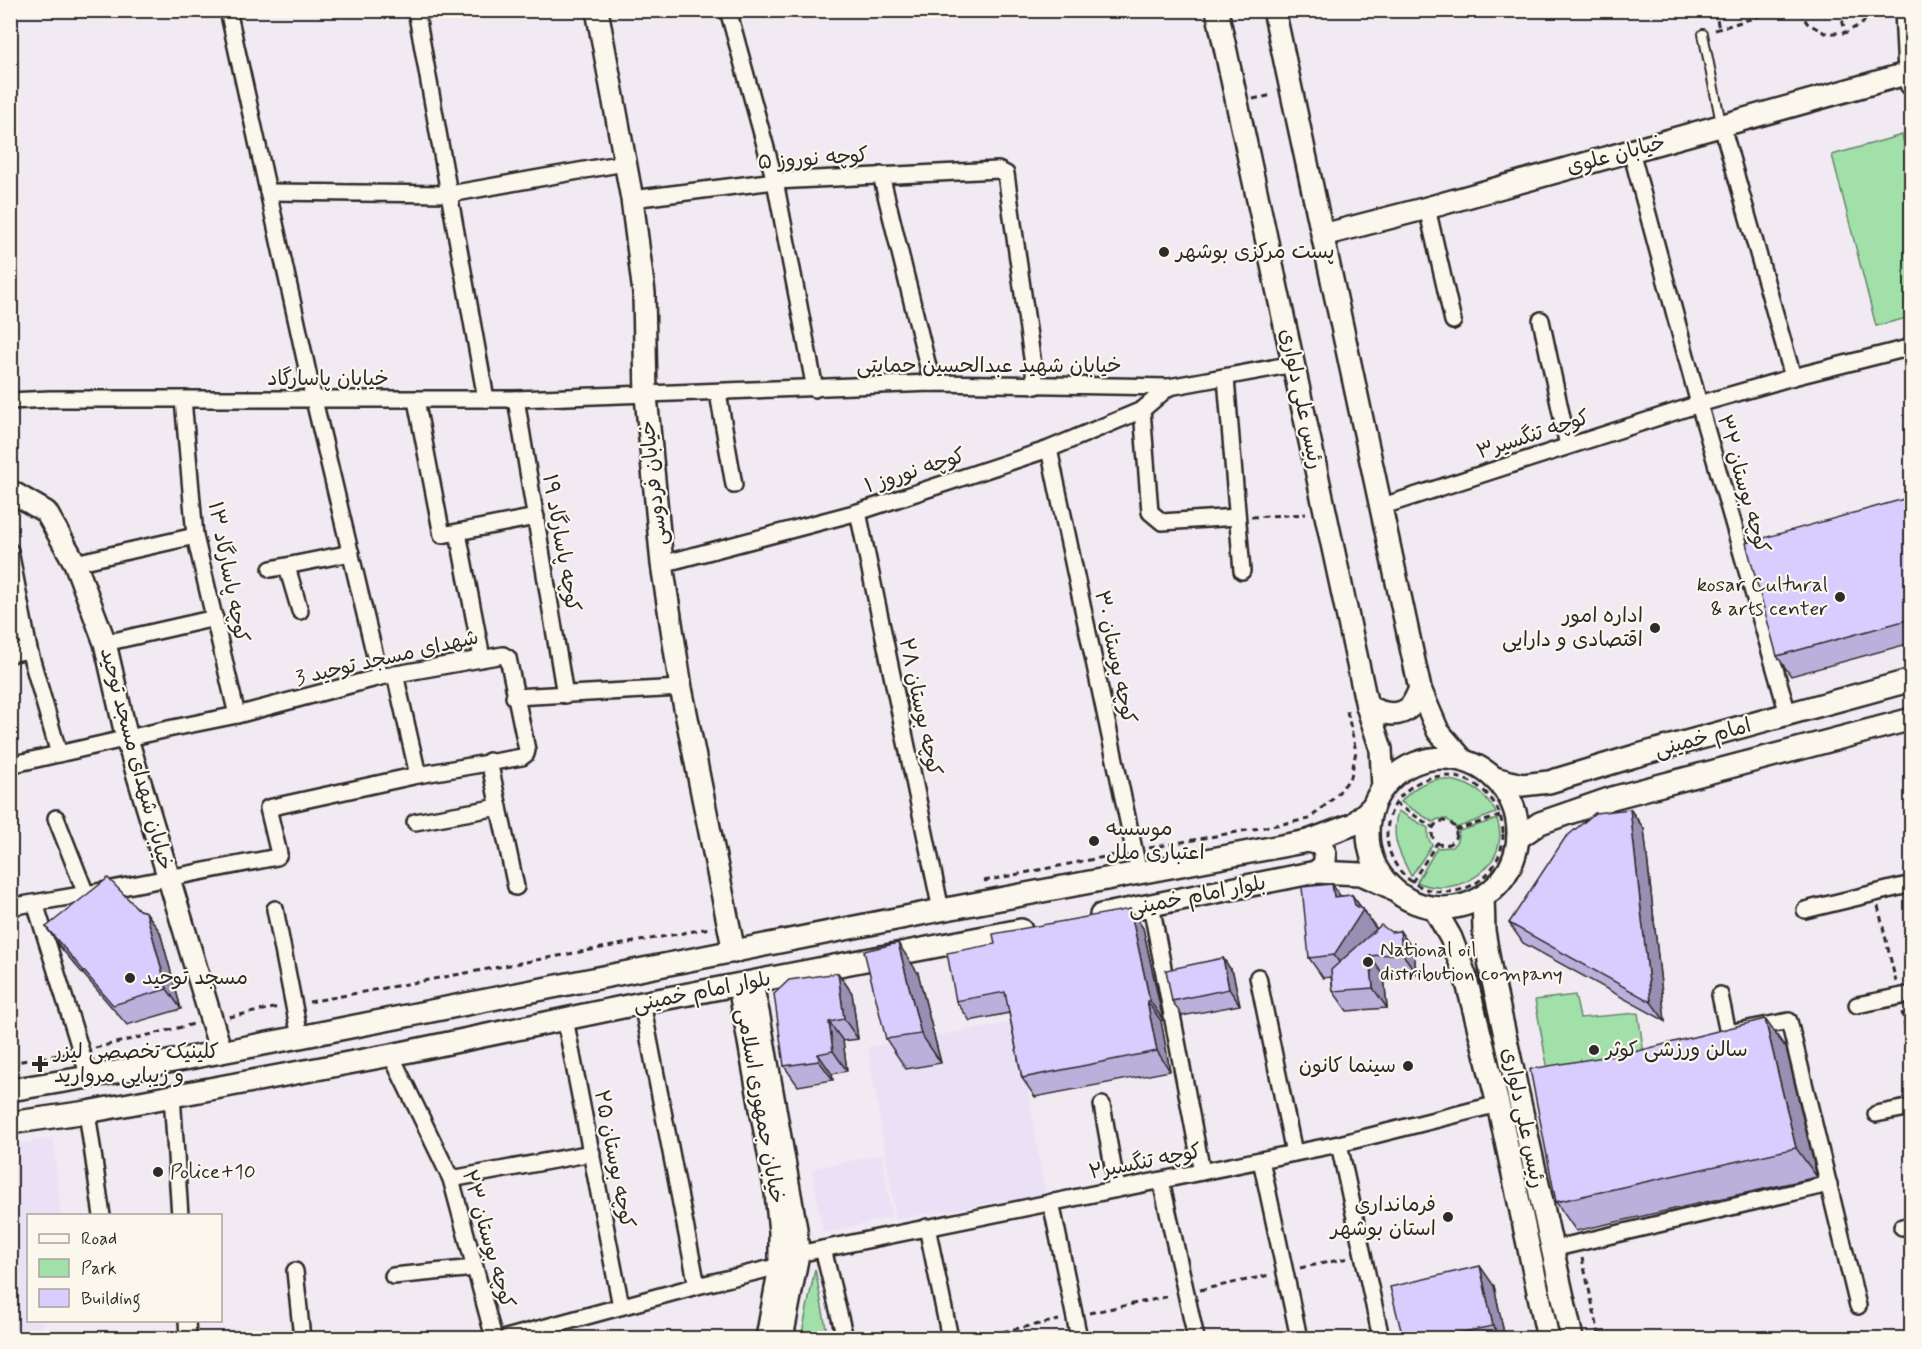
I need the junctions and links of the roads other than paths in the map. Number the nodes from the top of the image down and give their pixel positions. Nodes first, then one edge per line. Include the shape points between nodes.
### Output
1 (228, 10) edge
2 (416, 10) edge
3 (597, 10) edge
4 (728, 10) edge
5 (1217, 10) edge
6 (1274, 10) edge
7 (1906, 10) edge
8 (1703, 34) road end
9 (1910, 79) edge
10 (1722, 126) junction
11 (1631, 151) junction
12 (624, 163) junction
13 (881, 175) junction
14 (775, 181) junction
15 (268, 192) junction
16 (450, 194) junction
17 (632, 199) junction
18 (1427, 208) junction
19 (1323, 235) junction
20 (1541, 320) dead end
21 (1453, 321) dead end
22 (1911, 347) edge
23 (1294, 364) junction
24 (1793, 377) junction
25 (1226, 378) junction
26 (932, 383) junction
27 (1036, 386) junction
28 (1169, 387) junction
29 (815, 389) junction
30 (718, 393) junction
31 (646, 396) junction
32 (183, 399) junction
33 (486, 399) junction
34 (516, 399) junction
35 (314, 400) junction
36 (416, 400) junction
37 (10, 401) edge
38 (1699, 404) junction
39 (1142, 410) junction
40 (1568, 446) junction
41 (1049, 449) junction
42 (734, 485) dead end
43 (10, 491) edge
44 (1380, 507) junction
45 (858, 512) junction
46 (536, 517) junction
47 (1237, 517) junction
48 (458, 533) junction
49 (195, 536) junction
50 (10, 551) edge
51 (351, 553) junction
52 (75, 563) junction
53 (662, 564) junction
54 (287, 567) junction
55 (271, 570) dead end
56 (1242, 571) dead end
57 (300, 611) dead end
58 (215, 618) junction
59 (105, 643) junction
60 (29, 650) junction
61 (10, 654) edge
62 (482, 658) junction
63 (387, 676) junction
64 (1911, 680) edge
65 (681, 688) junction
66 (1420, 689) junction
67 (565, 694) junction
68 (514, 697) junction
69 (1367, 706) junction
70 (1788, 714) junction
71 (237, 716) junction
72 (1911, 719) edge
73 (127, 739) junction
74 (59, 754) junction
75 (1463, 760) junction
76 (489, 761) junction
77 (10, 765) edge
78 (1605, 765) junction
79 (418, 775) junction
80 (1494, 778) junction
81 (1389, 795) junction
82 (1612, 798) junction
83 (499, 807) junction
84 (1372, 807) junction
85 (56, 818) dead end
86 (415, 822) dead end
87 (1518, 838) junction
88 (1308, 841) junction
89 (1316, 872) junction
90 (1139, 873) junction
91 (169, 879) junction
92 (1911, 884) edge
93 (516, 887) dead end
94 (1392, 888) junction
95 (86, 894) junction
96 (1483, 896) junction
97 (35, 903) junction
98 (1151, 905) junction
99 (10, 907) edge
100 (1434, 908) junction
101 (274, 909) dead end
102 (941, 910) junction
103 (1805, 910) dead end
104 (1084, 918) edge
105 (1039, 927) edge
106 (734, 952) junction
107 (1491, 972) junction
108 (1465, 975) junction
109 (1258, 977) dead end
110 (747, 984) junction
111 (1720, 995) dead end
112 (1905, 995) edge
113 (642, 1003) junction
114 (1857, 1005) dead end
115 (753, 1018) junction
116 (565, 1019) junction
117 (300, 1037) junction
118 (221, 1052) junction
119 (391, 1055) junction
120 (89, 1077) junction
121 (10, 1090) edge
122 (172, 1095) junction
123 (1498, 1104) junction
124 (1102, 1105) dead end
125 (1911, 1107) edge
126 (87, 1112) junction
127 (1875, 1114) dead end
128 (10, 1123) edge
129 (1340, 1144) junction
130 (592, 1153) junction
131 (1294, 1153) junction
132 (1261, 1160) junction
133 (1202, 1172) junction
134 (452, 1179) junction
135 (1161, 1181) junction
136 (1829, 1184) junction
137 (1117, 1189) junction
138 (1051, 1202) junction
139 (102, 1214) edge
140 (180, 1214) edge
141 (927, 1227) junction
142 (823, 1249) junction
143 (1551, 1249) junction
144 (798, 1254) junction
145 (780, 1266) junction
146 (476, 1268) junction
147 (295, 1270) dead end
148 (393, 1276) dead end
149 (697, 1286) junction
150 (621, 1306) junction
151 (1858, 1306) dead end
152 (187, 1322) edge
153 (188, 1338) edge
154 (302, 1338) edge
155 (494, 1338) edge
156 (506, 1338) edge
157 (767, 1338) edge
158 (782, 1338) edge
159 (845, 1338) edge
160 (950, 1338) edge
161 (1079, 1338) edge
162 (1196, 1338) edge
163 (1299, 1338) edge
164 (1381, 1338) edge
165 (1548, 1338) edge
166 (1572, 1338) edge

1 - 15 street
2 - 16 street
3 - 12 street, خیابان فردوسی
4 - 14 street
5 - 23 street, رئیس علی دلواری
6 - 19 street
7 - 9 street
8 - 10 lane
9 - 10 street, خیابان علوی
10 - 11 street, خیابان علوی
10 - 24 street
11 - 18 street, خیابان علوی
11 - 38 street, کوچه بوستان ۳۲
12 - 16 street
12 - 17 street, خیابان فردوسی
13 - 14 street, کوچه نوروز ۵
13 - 26 street
13 - 27 street, کوچه نوروز ۵ via 998,170 1006,174
14 - 17 street, کوچه نوروز ۵
14 - 29 street
15 - 16 street
15 - 35 street
16 - 33 street
17 - 31 street, خیابان فردوسی via 644,293
18 - 19 street, خیابان علوی
18 - 21 street
19 - 44 street
20 - 40 street
22 - 24 street, کوچه تنگسیر۳
23 - 25 street, خیابان شهید عبدالحسین حمایتی
23 - 69 street, رئیس علی دلواری
24 - 38 street, کوچه تنگسیر۳
25 - 28 street, خیابان شهید عبدالحسین حمایتی
25 - 47 street
26 - 27 street, خیابان شهید عبدالحسین حمایتی
26 - 29 street, خیابان شهید عبدالحسین حمایتی
27 - 28 street, خیابان شهید عبدالحسین حمایتی
28 - 39 street, کوچه نوروز ۱
29 - 30 street, خیابان شهید عبدالحسین حمایتی
30 - 31 street, خیابان شهید عبدالحسین حمایتی
30 - 42 street
31 - 34 street, خیابان پاسارگاد
31 - 53 street, خیابان فردوسی
32 - 35 street, خیابان پاسارگاد
32 - 37 street, خیابان پاسارگاد
32 - 49 street, کوچه پاسارگاد ۱۳
33 - 34 street, خیابان پاسارگاد
33 - 36 street, خیابان پاسارگاد
34 - 46 street, کوچه پاسارگاد ۱۹
35 - 36 street, خیابان پاسارگاد
35 - 51 street
36 - 48 street via 441,533
38 - 40 street, کوچه تنگسیر۳
38 - 70 street, کوچه بوستان ۳۲
39 - 41 street, کوچه نوروز ۱
39 - 47 street via 1150,512 1155,518 1162,522
40 - 44 street, کوچه تنگسیر۳
41 - 45 street, کوچه نوروز ۱
41 - 90 street, کوچه بوستان ۳۰
43 - 52 street, خیابان شهدای مسجد توحید via 46,512
44 - 66 street
45 - 53 street, کوچه نوروز ۱
45 - 102 street, کوچه بوستان ۲۸
46 - 48 street
46 - 67 street, کوچه پاسارگاد ۱۹
47 - 56 street
48 - 62 street
49 - 52 street
49 - 58 street, کوچه پاسارگاد ۱۳
50 - 60 street
51 - 54 street
51 - 63 street
52 - 59 street, خیابان شهدای مسجد توحید
53 - 65 street, خیابان فردوسی
54 - 55 street
54 - 57 street
58 - 59 street
58 - 71 street, کوچه پاسارگاد ۱۳
59 - 73 street, خیابان شهدای مسجد توحید
60 - 61 street
60 - 74 street
62 - 63 street, شهدای مسجد توحید 3
62 - 68 street, شهدای مسجد توحید 3 via 508,658
63 - 71 street, شهدای مسجد توحید 3
63 - 79 street
64 - 70 street, امام خمینی
65 - 67 street
65 - 106 street, خیابان فردوسی
66 - 69 street via 1410,707 1396,714 1381,713
66 - 75 street via 1438,731
67 - 68 street
68 - 76 street via 526,754
69 - 81 street, رئیس علی دلواری via 1381,749
70 - 78 street, امام خمینی
71 - 73 street, شهدای مسجد توحید 3
72 - 82 street, امام خمینی
73 - 74 street, شهدای مسجد توحید 3
73 - 91 street, خیابان شهدای مسجد توحید
74 - 77 street, شهدای مسجد توحید 3
75 - 80 street
75 - 81 street via 1423,760 1401,770
76 - 79 street
76 - 83 street
78 - 80 street, امام خمینی via 1549,782 1522,785
78 - 82 street via 1594,781 1601,795
79 - 91 street via 268,808 277,857
80 - 87 street via 1508,795 1516,816
81 - 84 street
82 - 87 street, امام خمینی via 1540,823
83 - 86 street
83 - 93 street
84 - 88 street, بلوار امام خمینی via 1354,824
84 - 94 street via 1370,851 1378,871
85 - 95 street
87 - 96 street via 1513,860 1502,879
88 - 89 street via 1320,844 1325,853 1325,864
88 - 90 street, بلوار امام خمینی
89 - 94 street, بلوار امام خمینی via 1361,874
89 - 98 street, بلوار امام خمینی
90 - 102 street, بلوار امام خمینی
91 - 95 street
91 - 118 street, خیابان شهدای مسجد توحید
92 - 103 street
94 - 100 street, بلوار امام خمینی via 1410,901
95 - 97 street
96 - 100 street via 1460,906
96 - 107 street, رئیس علی دلواری
97 - 99 street
97 - 120 street
98 - 104 street, بلوار امام خمینی
98 - 133 street
100 - 108 street, رئیس علی دلواری
101 - 117 street
102 - 106 street, بلوار امام خمینی
105 - 110 street, بلوار امام خمینی
106 - 117 street, بلوار امام خمینی
107 - 108 street via 1479,963 1467,969
107 - 143 street, رئیس علی دلواری
108 - 123 street, رئیس علی دلواری
109 - 131 street
110 - 113 street, بلوار امام خمینی
110 - 115 street, خیابان جمهوری اسلامی via 754,994
111 - 136 street via 1728,1033 1789,1021
112 - 114 street
113 - 116 street, بلوار امام خمینی
113 - 149 street
115 - 144 street, خیابان جمهوری اسلامی via 790,1187
115 - 145 street, خیابان جمهوری اسلامی via 776,1193
116 - 119 street, بلوار امام خمینی
116 - 130 street, کوچه بوستان ۲۵
117 - 118 street, بلوار امام خمینی
118 - 120 street, بلوار امام خمینی
119 - 122 street, بلوار امام خمینی
119 - 134 street, کوچه بوستان ۲۳
120 - 121 street, بلوار امام خمینی
122 - 126 street, بلوار امام خمینی
122 - 140 street
123 - 129 street, کوچه تنگسیر۲
123 - 165 street, رئیس علی دلواری
124 - 137 street
125 - 127 street
126 - 128 street, بلوار امام خمینی
126 - 139 street
129 - 131 street, کوچه تنگسیر۲
129 - 164 street
130 - 134 street
130 - 150 street, کوچه بوستان ۲۵
131 - 132 street, کوچه تنگسیر۲
132 - 133 street, کوچه تنگسیر۲
132 - 163 street
133 - 135 street, کوچه تنگسیر۲
134 - 146 street, کوچه بوستان ۲۳
135 - 137 street, کوچه تنگسیر۲
135 - 162 street
136 - 143 street
136 - 151 street
137 - 138 street, کوچه تنگسیر۲
138 - 141 street, کوچه تنگسیر۲
138 - 161 street
141 - 142 street, کوچه تنگسیر۲
141 - 160 street
142 - 144 street, کوچه تنگسیر۲
142 - 159 street
143 - 166 street, رئیس علی دلواری
144 - 158 street, خیابان جمهوری اسلامی
145 - 149 street
145 - 157 street, خیابان جمهوری اسلامی
146 - 148 street
146 - 155 street, کوچه بوستان ۲۳
147 - 154 street
149 - 150 street
150 - 156 street
152 - 153 street

